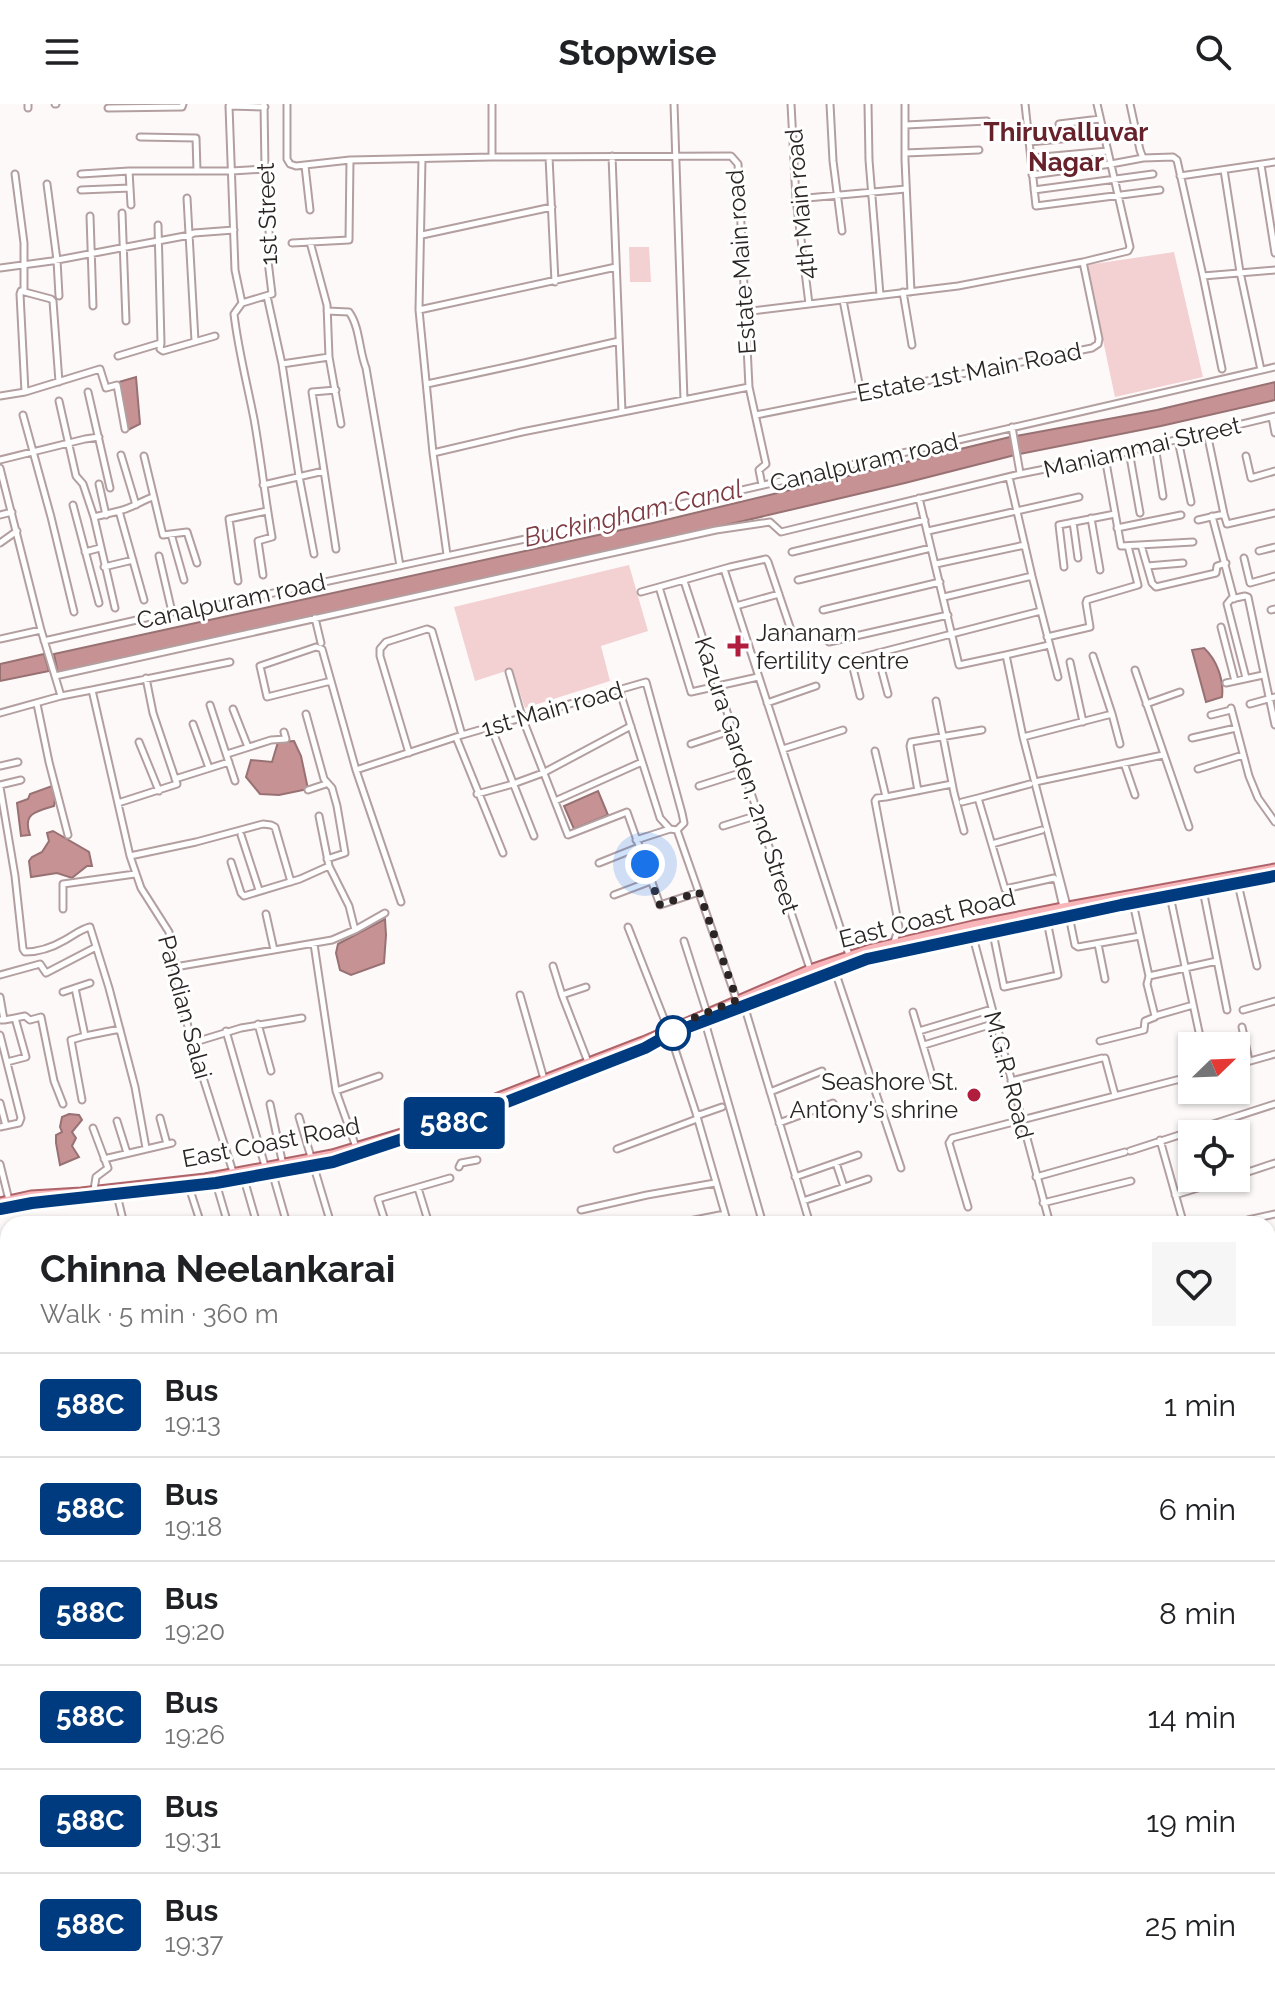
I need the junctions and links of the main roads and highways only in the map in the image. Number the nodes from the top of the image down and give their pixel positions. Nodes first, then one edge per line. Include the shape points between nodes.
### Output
1 (1275, 868) edge
2 (1275, 876) edge
3 (740, 1004) junction
4 (668, 1032) junction
5 (312, 1163) junction
6 (234, 1176) junction
7 (81, 1196) junction
8 (4, 1201) edge
9 (0, 1209) edge

1 - 3 main road, East Coast Road via 894,942 810,969
2 - 3 main road, East Coast Road via 867,959
3 - 4 main road, East Coast Road
3 - 4 main road, East Coast Road via 705,1022
4 - 5 main road, East Coast Road
4 - 5 main road, East Coast Road via 645,1048 463,1119 357,1156
5 - 6 main road, East Coast Road
5 - 6 main road, East Coast Road via 273,1174
6 - 7 main road, East Coast Road
6 - 7 main road, East Coast Road via 189,1187
7 - 8 main road, East Coast Road via 31,1195
7 - 9 main road, East Coast Road

